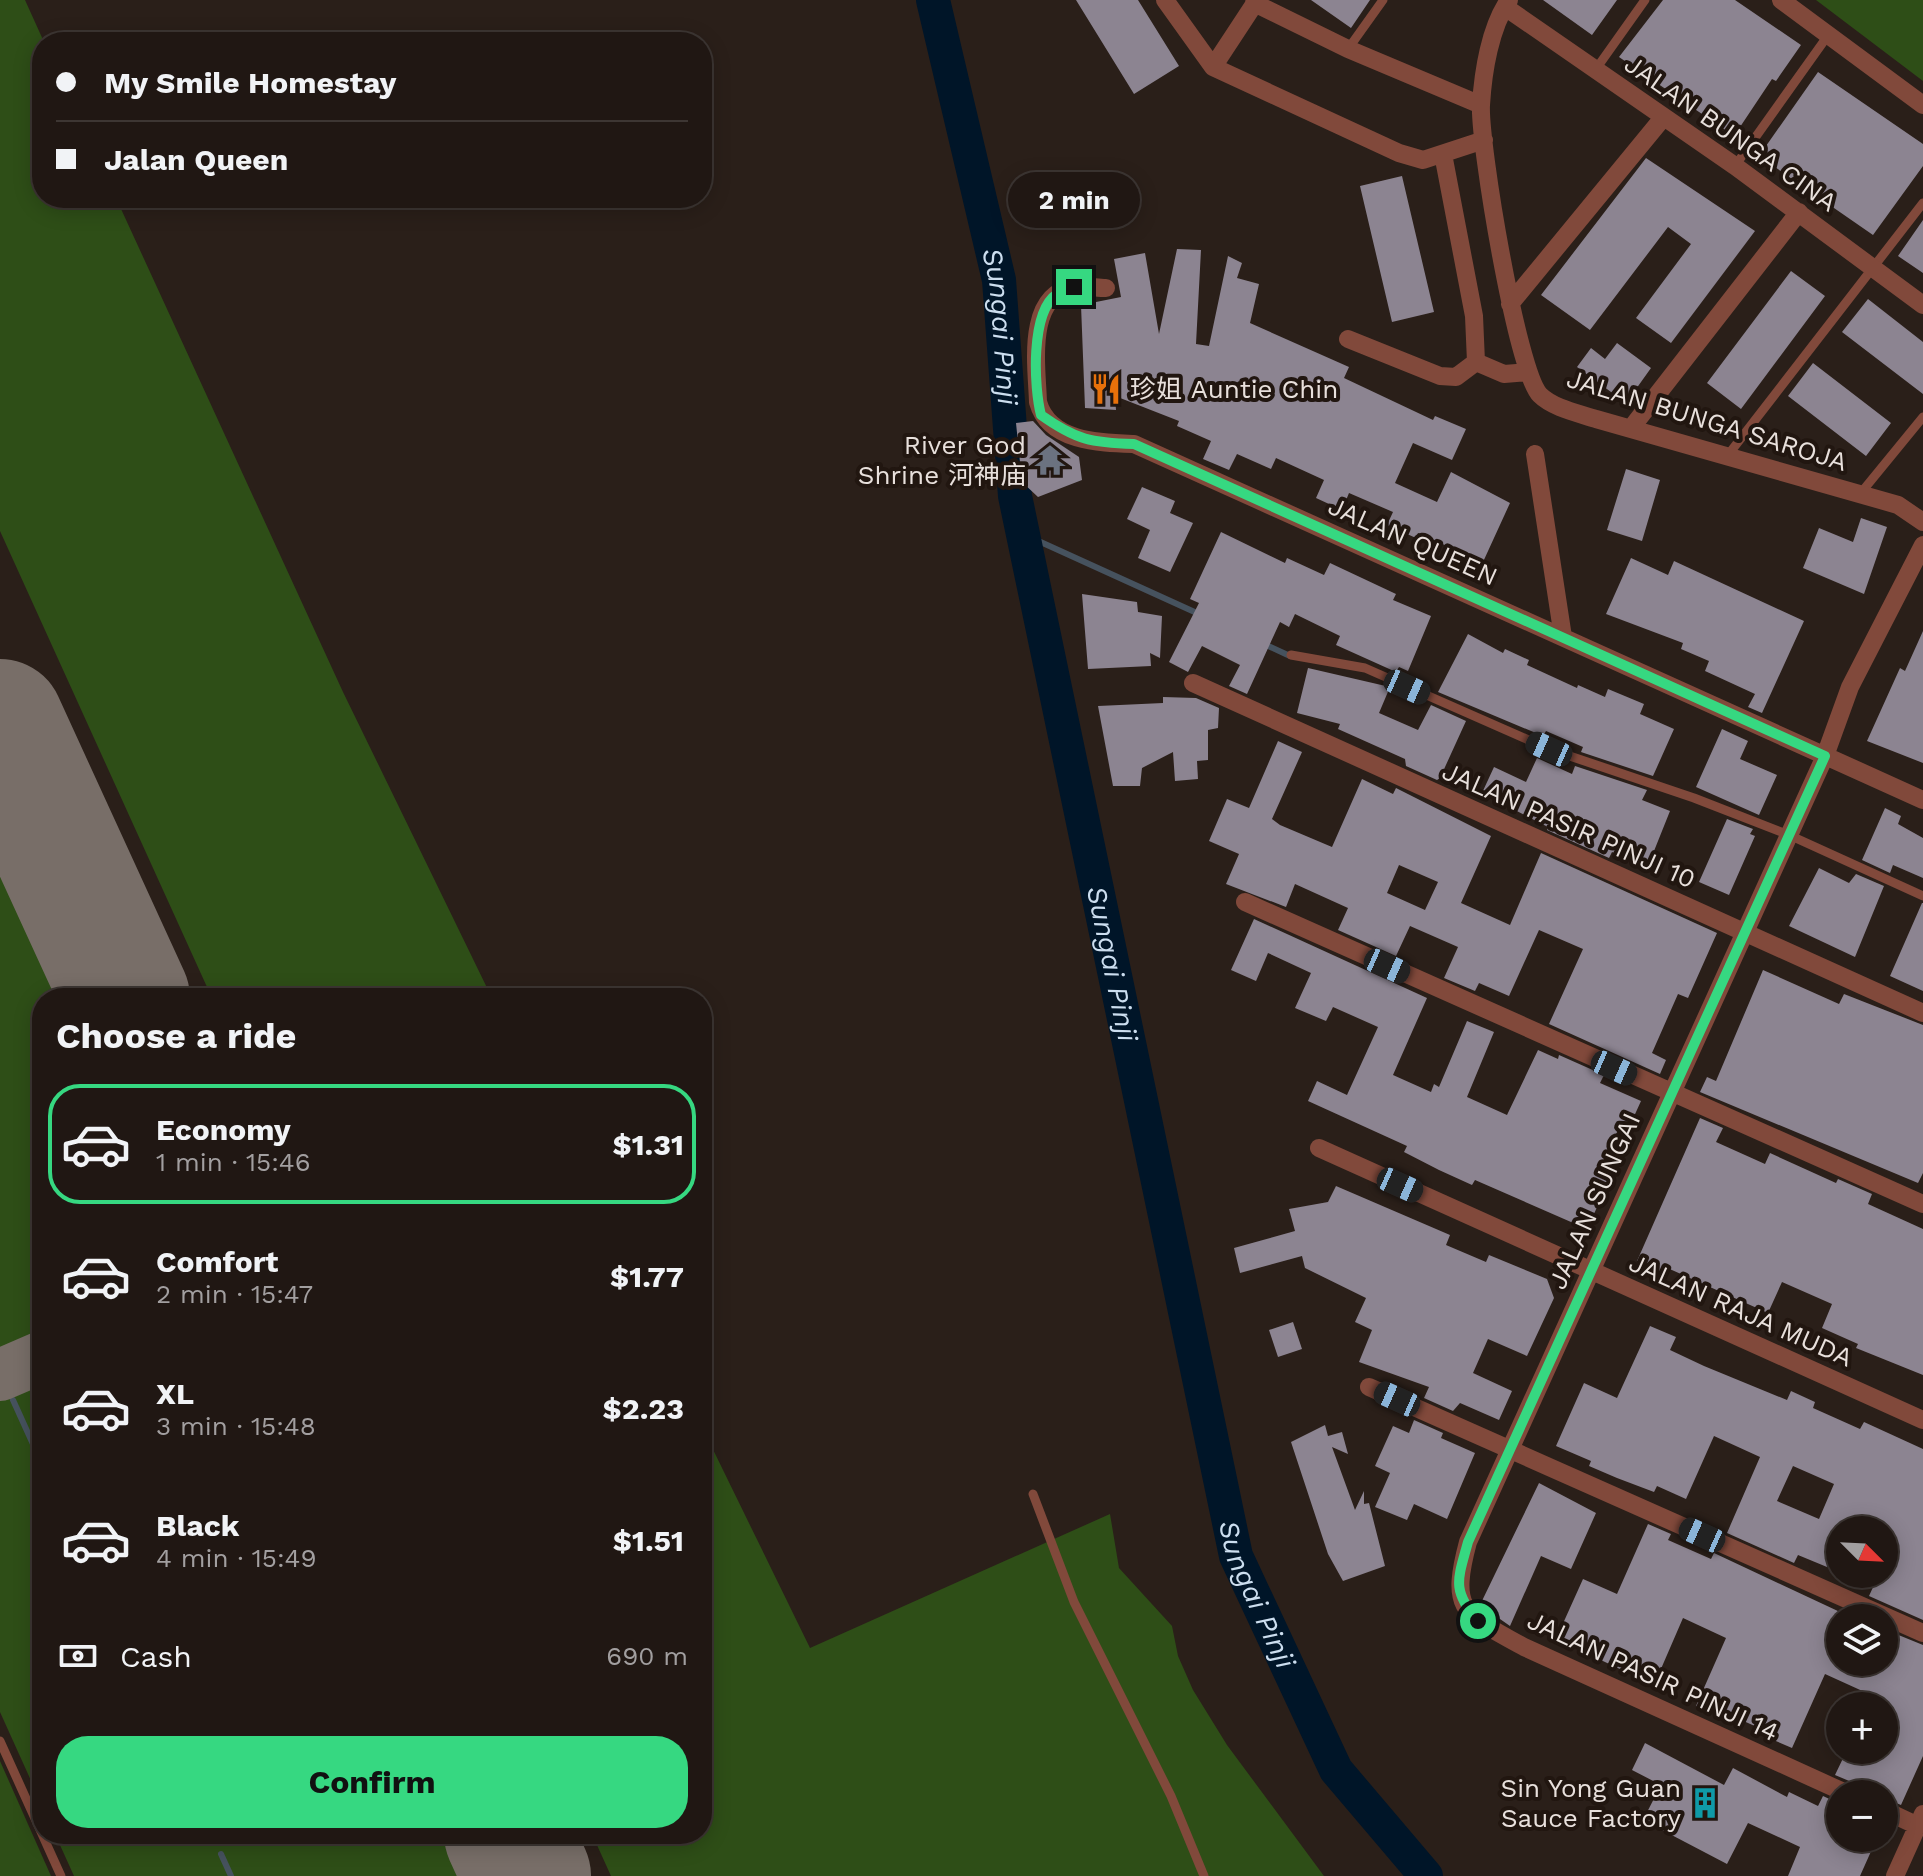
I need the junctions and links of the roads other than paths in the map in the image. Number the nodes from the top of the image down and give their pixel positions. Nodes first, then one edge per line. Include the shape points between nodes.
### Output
1 (1165, 0) edge
2 (1383, 0) edge
3 (1645, 0) edge
4 (1781, 0) edge
5 (1255, 2) edge
6 (1507, 3) edge
7 (1829, 34) junction
8 (1348, 49) junction
9 (1213, 67) junction
10 (1596, 69) junction
11 (1481, 105) junction
12 (1923, 105) edge
13 (1662, 119) junction
14 (1484, 140) junction
15 (1443, 154) junction
16 (1735, 166) junction
17 (1923, 203) edge
18 (1799, 212) junction
19 (1873, 266) junction
20 (1106, 288) dead end
21 (1510, 304) junction
22 (1923, 305) edge
23 (1348, 339) dead end
24 (1476, 362) junction
25 (1528, 372) junction
26 (1923, 417) edge
27 (1632, 427) junction
28 (1535, 454) dead end
29 (1728, 455) junction
30 (1860, 494) junction
31 (1923, 522) edge
32 (1923, 545) edge
33 (1915, 580) edge
34 (1563, 637) junction
35 (1291, 655) dead end
36 (1193, 683) dead end
37 (1825, 756) junction
38 (1923, 800) edge
39 (1789, 835) junction
40 (1923, 896) edge
41 (1245, 902) dead end
42 (1744, 933) junction
43 (1923, 1013) edge
44 (1671, 1094) junction
45 (1319, 1148) dead end
46 (1923, 1204) edge
47 (1590, 1271) junction
48 (1369, 1387) dead end
49 (1923, 1420) edge
50 (1510, 1449) junction
51 (1033, 1494) dead end
52 (1457, 1582) joint
53 (1923, 1633) edge
54 (0, 1741) edge
55 (1826, 1784) edge
56 (32, 1812) edge
57 (1898, 1814) edge
58 (1920, 1820) edge
59 (47, 1844) edge
60 (61, 1876) edge
61 (1204, 1876) edge
62 (1895, 1876) edge

1 - 9 street
2 - 8 lane
3 - 10 lane
4 - 7 street
5 - 8 street
5 - 9 street
6 - 10 street, JALAN BUNGA CINA
6 - 11 street, JALAN BUNGA SAROJA via 1495,27
7 - 12 street
7 - 16 lane
8 - 11 street
9 - 15 street via 1399,153 1423,160
10 - 13 street, JALAN BUNGA CINA
11 - 14 street, JALAN BUNGA SAROJA
13 - 16 street, JALAN BUNGA CINA
13 - 21 street
14 - 15 street
14 - 21 street, JALAN BUNGA SAROJA
15 - 24 street via 1474,316
16 - 18 street, JALAN BUNGA CINA
17 - 19 lane
18 - 19 street, JALAN BUNGA CINA
18 - 27 street
19 - 22 street, JALAN BUNGA CINA
19 - 29 lane
20 - 34 street, JALAN QUEEN via 1074,287 1055,295 1045,308 1037,343 1041,415 1076,438 1134,444
21 - 25 street, JALAN BUNGA SAROJA
23 - 24 street via 1440,376 1456,377
24 - 25 street via 1504,374
25 - 27 street, JALAN BUNGA SAROJA via 1540,395 1563,408
26 - 30 lane
27 - 29 street, JALAN BUNGA SAROJA
28 - 34 street
29 - 30 street, JALAN BUNGA SAROJA
30 - 31 street, JALAN BUNGA SAROJA via 1898,505
32 - 33 street, JALAN SUNGAI
33 - 37 street, JALAN SUNGAI via 1845,697
34 - 37 street, JALAN QUEEN
35 - 39 lane via 1365,668 1549,749
36 - 42 street, JALAN PASIR PINJI 10
37 - 38 street, JALAN QUEEN
37 - 39 street, JALAN SUNGAI
39 - 40 lane
39 - 42 street, JALAN SUNGAI
41 - 44 street
42 - 43 street, JALAN PASIR PINJI 10
42 - 44 street, JALAN SUNGAI
44 - 46 street
44 - 47 street, JALAN SUNGAI
45 - 47 street, JALAN RAJA MUDA
47 - 49 street, JALAN RAJA MUDA
47 - 50 street, JALAN SUNGAI
48 - 50 street
50 - 52 street, JALAN SUNGAI via 1468,1542
50 - 53 street
51 - 61 lane via 1074,1602 1171,1796
52 - 55 street, JALAN PASIR PINJI 14 via 1478,1621 1524,1647
54 - 56 lane
57 - 58 street
58 - 62 street
59 - 60 lane

